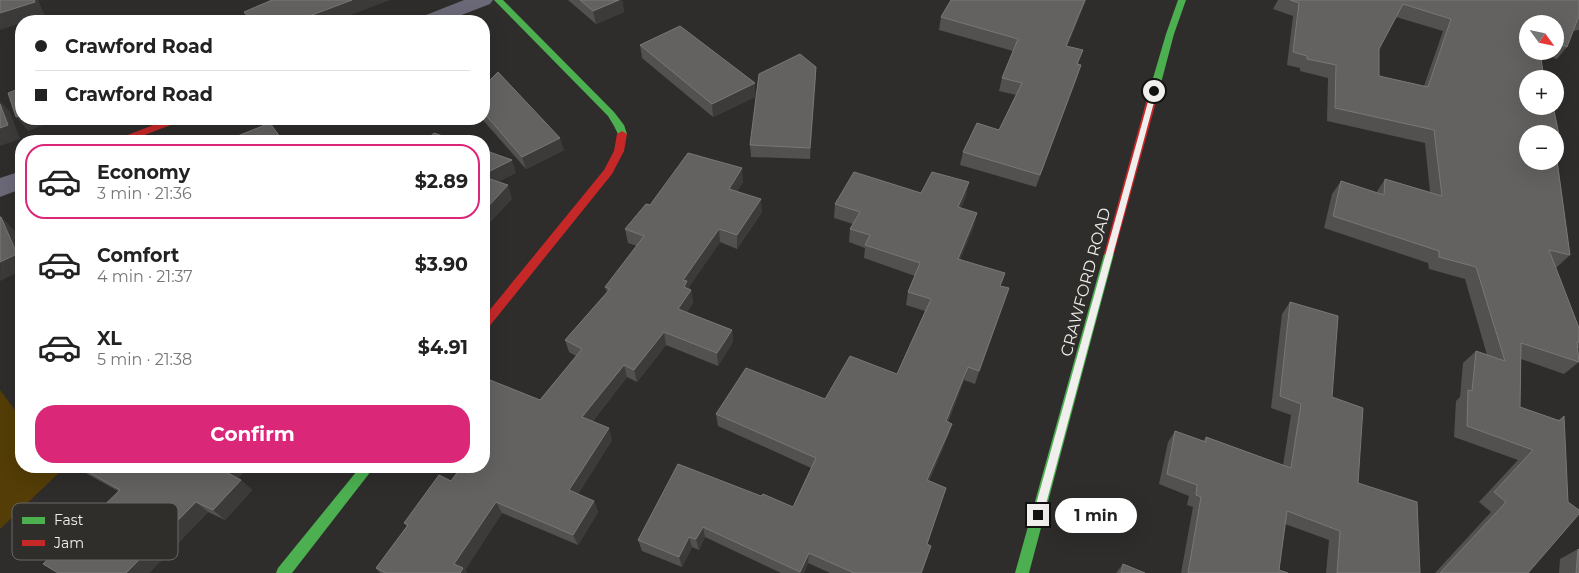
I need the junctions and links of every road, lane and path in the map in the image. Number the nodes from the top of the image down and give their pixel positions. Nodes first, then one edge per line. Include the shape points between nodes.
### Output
1 (483, 0) edge
2 (498, 0) edge
3 (1182, 0) edge
4 (444, 15) edge
5 (162, 125) edge
6 (136, 135) edge
7 (15, 182) edge
8 (0, 188) edge
9 (490, 318) edge
10 (363, 473) edge
11 (283, 573) edge
12 (1022, 573) edge

1 - 4 street
2 - 9 street via 611,114 620,127 621,140 608,172
3 - 12 street, CRAWFORD ROAD via 1167,43
5 - 6 street
7 - 8 street
10 - 11 street

